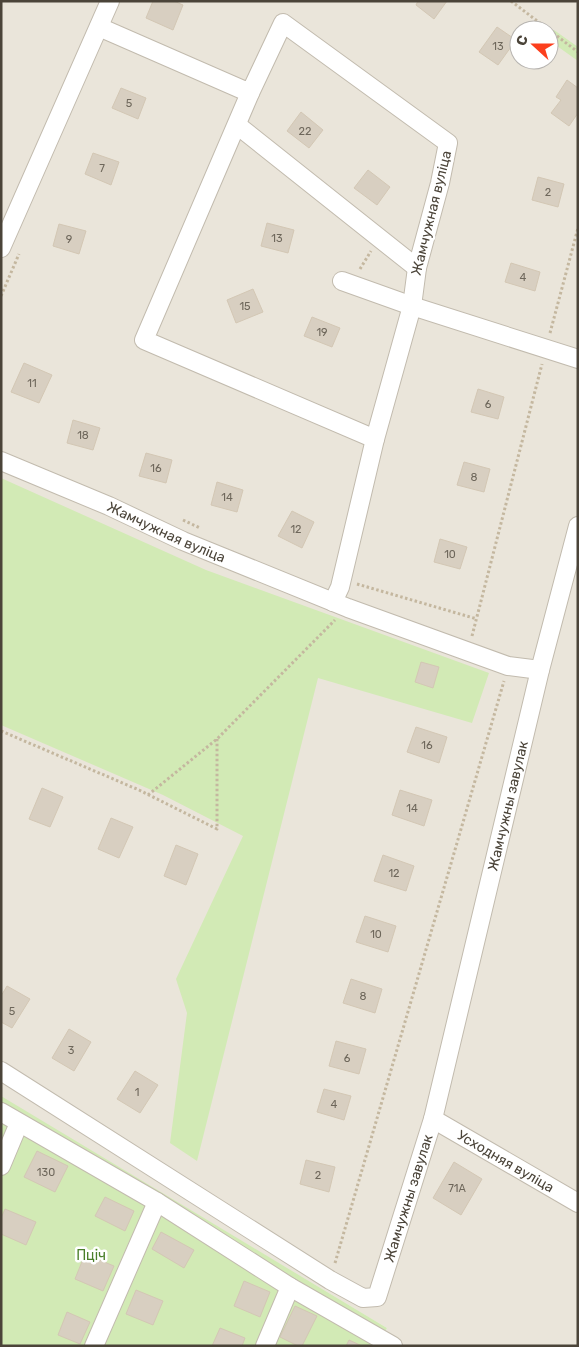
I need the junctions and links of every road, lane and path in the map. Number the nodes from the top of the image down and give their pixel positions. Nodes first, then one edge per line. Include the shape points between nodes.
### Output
1 (110, 1) edge
2 (511, 1) edge
3 (536, 20) edge
4 (98, 27) junction
5 (559, 38) edge
6 (578, 52) edge
7 (250, 93) junction
8 (237, 125) junction
9 (578, 228) edge
10 (1, 248) edge
11 (371, 250) dead end
12 (416, 268) junction
13 (347, 282) joint
14 (412, 306) junction
15 (546, 349) junction
16 (578, 359) edge
17 (375, 440) junction
18 (1, 461) edge
19 (578, 526) edge
20 (342, 580) junction
21 (340, 605) junction
22 (477, 619) junction
23 (468, 651) junction
24 (508, 666) junction
25 (540, 670) junction
26 (1, 731) edge
27 (217, 739) junction
28 (148, 795) junction
29 (1, 1071) edge
30 (1, 1112) edge
31 (433, 1119) junction
32 (19, 1123) junction
33 (1, 1166) edge
34 (157, 1202) junction
35 (578, 1203) edge
36 (330, 1280) junction
37 (290, 1287) junction
38 (94, 1346) edge
39 (264, 1346) edge
40 (393, 1346) edge

1 - 4 street
2 - 3 path
4 - 7 street
4 - 10 street
5 - 6 path
7 - 8 street, Жамчужная вуліца
7 - 12 street, Жамчужная вуліца via 283,23 448,143
8 - 12 street
8 - 17 street, Жамчужная вуліца via 144,340
9 - 15 path
11 - 13 path
12 - 14 street, Жамчужная вуліца
13 - 14 street
14 - 15 street
14 - 17 street, Жамчужная вуліца
15 - 16 street
15 - 22 path
17 - 20 street, Жамчужная вуліца
18 - 21 street, Жамчужная вуліца
19 - 25 street, Жамчужны завулак
20 - 21 street, Жамчужная вуліца
20 - 22 path
21 - 23 street, Жамчужная вуліца
21 - 27 path
22 - 23 path
23 - 24 street, Жамчужная вуліца
24 - 25 street, Жамчужная вуліца
24 - 36 path
25 - 31 street, Жамчужны завулак
26 - 28 path
27 - 28 path
27 - 28 path via 217,829
29 - 36 street, Жамчужны завулак
30 - 32 street
31 - 35 street, Усходняя вуліца
31 - 36 street, Жамчужны завулак via 377,1297 362,1298
32 - 33 street
32 - 34 street
34 - 37 street
34 - 38 street
37 - 39 street
37 - 40 street

